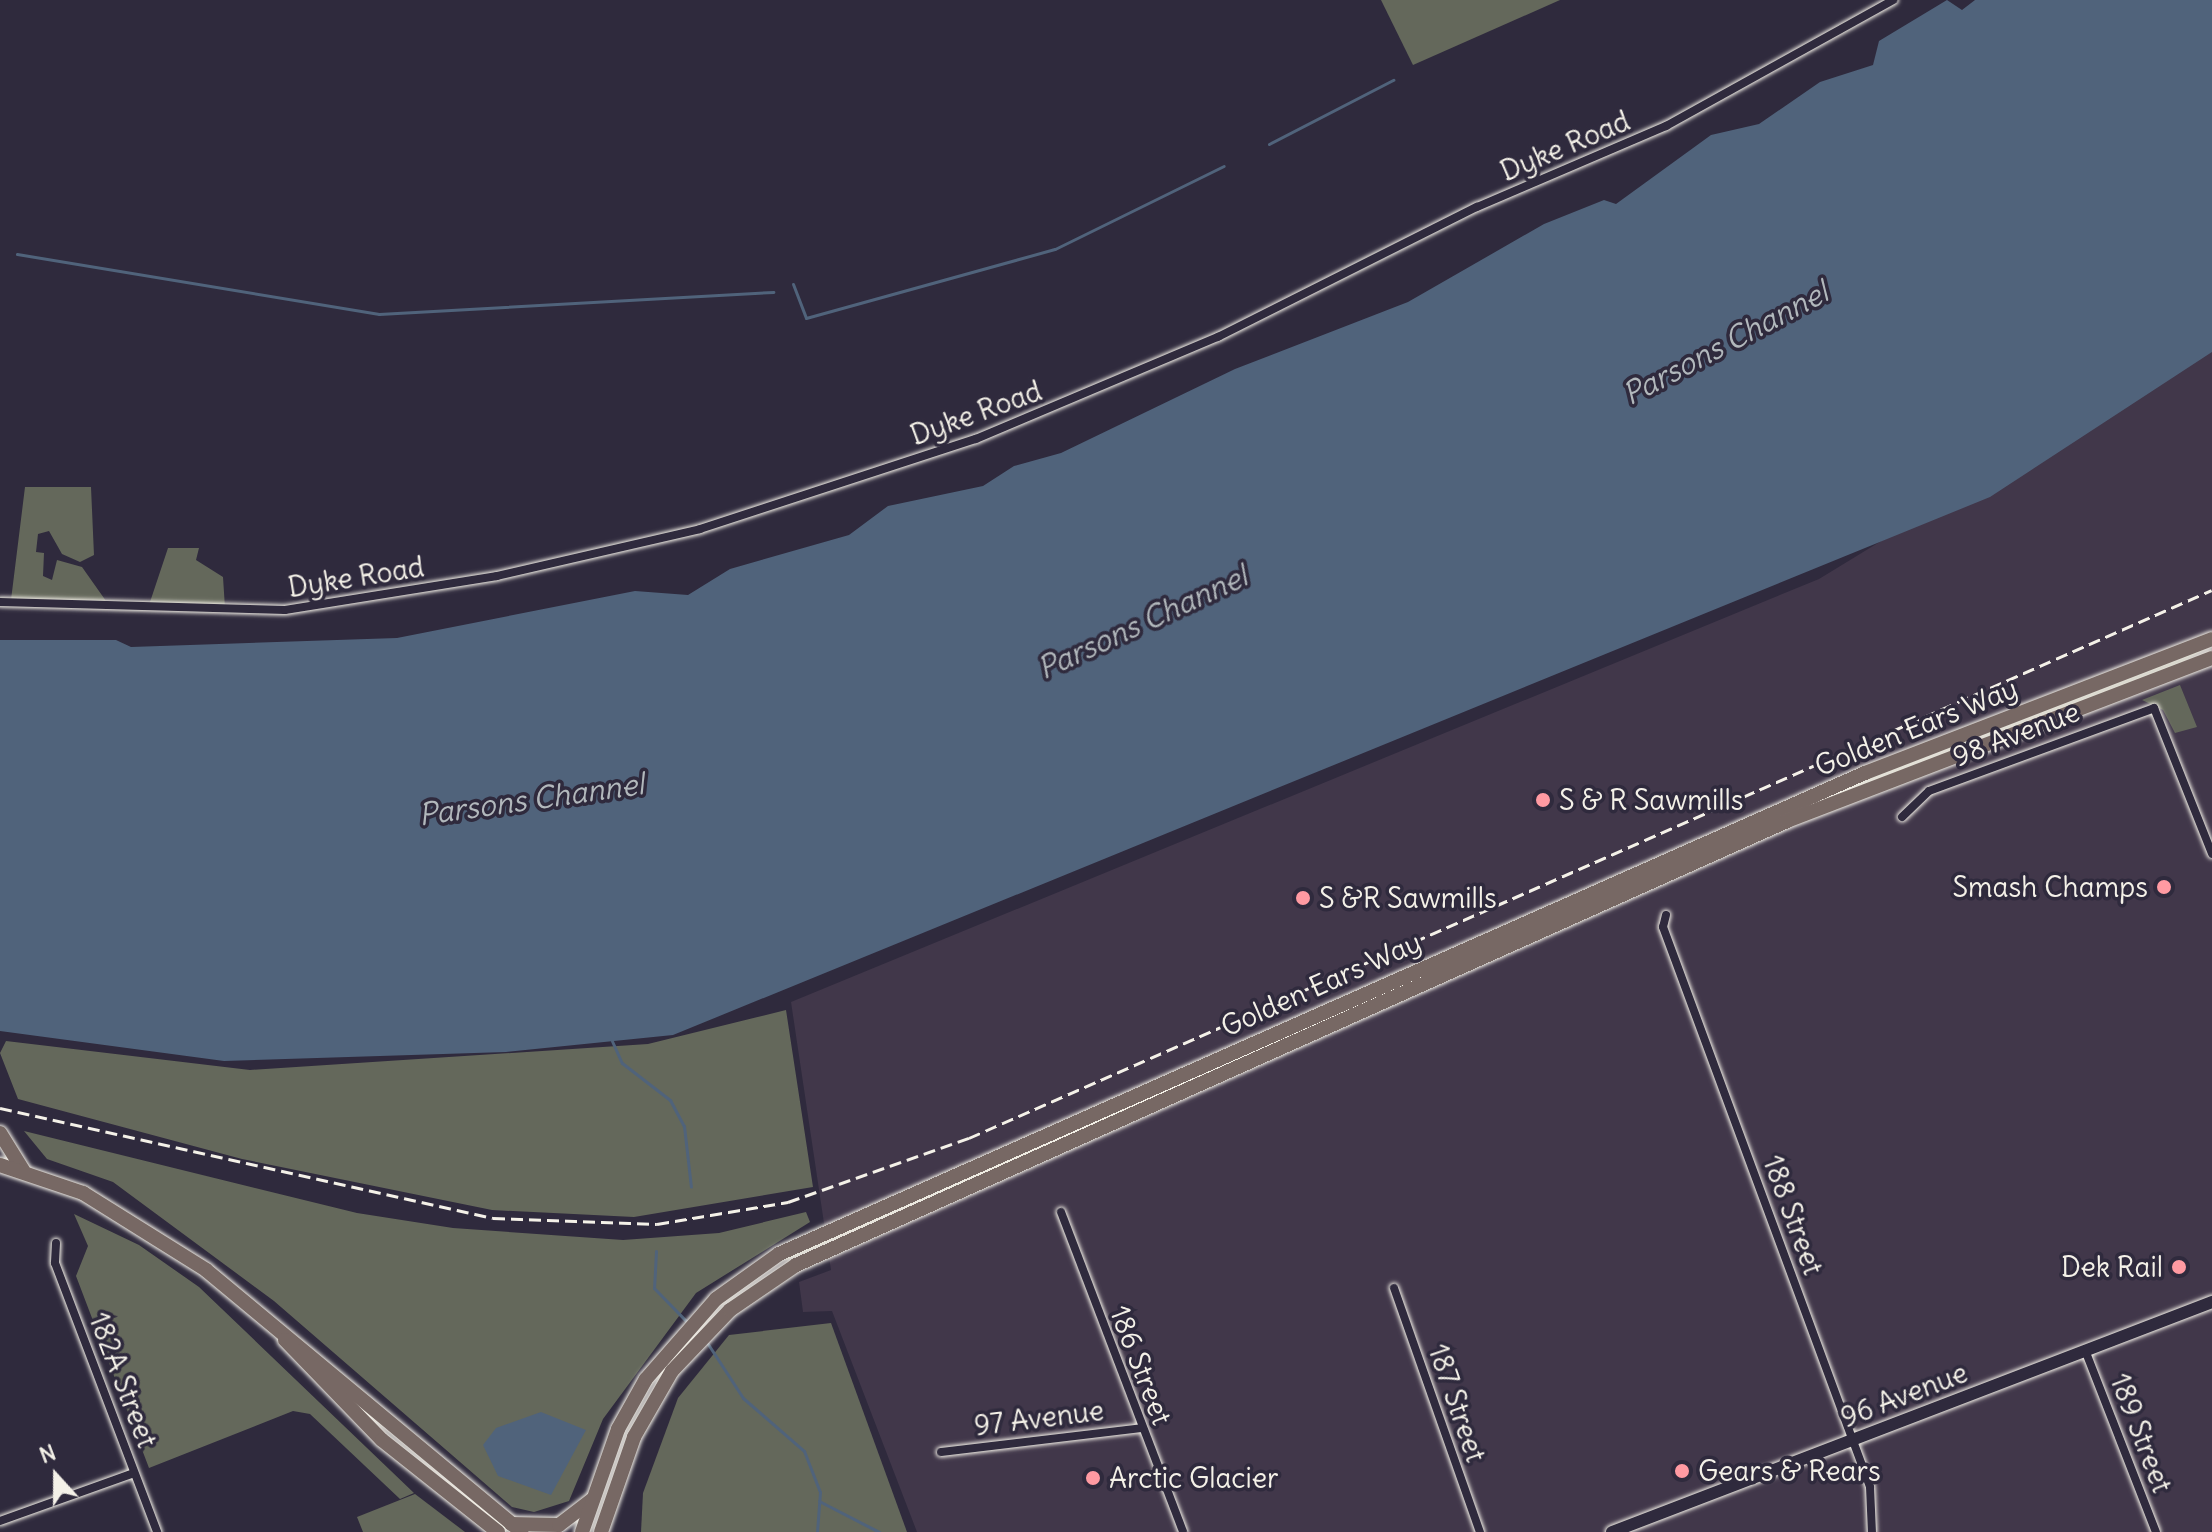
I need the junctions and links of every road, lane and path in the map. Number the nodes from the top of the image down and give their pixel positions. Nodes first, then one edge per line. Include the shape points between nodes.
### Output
1 (1893, 0) edge
2 (0, 602) edge
3 (2212, 639) edge
4 (2212, 658) edge
5 (1902, 817) dead end
6 (2212, 854) edge
7 (1666, 915) dead end
8 (0, 1133) edge
9 (0, 1165) edge
10 (23, 1170) junction
11 (1061, 1212) dead end
12 (56, 1243) dead end
13 (1394, 1288) dead end
14 (2212, 1302) edge
15 (2085, 1350) junction
16 (1142, 1428) junction
17 (1853, 1439) junction
18 (941, 1452) dead end
19 (134, 1473) junction
20 (593, 1499) junction
21 (0, 1521) edge
22 (510, 1529) edge
23 (601, 1531) edge
24 (157, 1532) edge
25 (582, 1532) edge
26 (1183, 1532) edge
27 (1480, 1532) edge
28 (1612, 1532) edge
29 (1872, 1532) edge
30 (2156, 1532) edge

1 - 2 street, Dyke Road via 1666,126 1477,207 1218,337 976,439 715,525 512,573 285,610
3 - 20 main road, Golden Ears Way via 1825,791 807,1240 729,1287 646,1379
4 - 23 main road, Golden Ears Way via 1787,821 816,1255 756,1290 699,1339 660,1389 634,1437
5 - 6 street, 98 Avenue via 1929,791 2154,708
7 - 17 street, 188 Street via 1663,927
8 - 10 main road
9 - 10 main road
10 - 22 main road via 152,1232
11 - 16 street, 186 Street
12 - 19 street, 182A Street via 55,1263
13 - 27 street, 187 Street
14 - 15 main road, 96 Avenue
15 - 17 main road, 96 Avenue
15 - 30 street, 189 Street
16 - 18 street, 97 Avenue
16 - 26 street, 186 Street
17 - 28 main road, 96 Avenue
17 - 29 street, 188 Street via 1874,1504
19 - 21 street
19 - 24 street, 182A Street
20 - 22 main road via 559,1525
20 - 25 main road, Golden Ears Way

